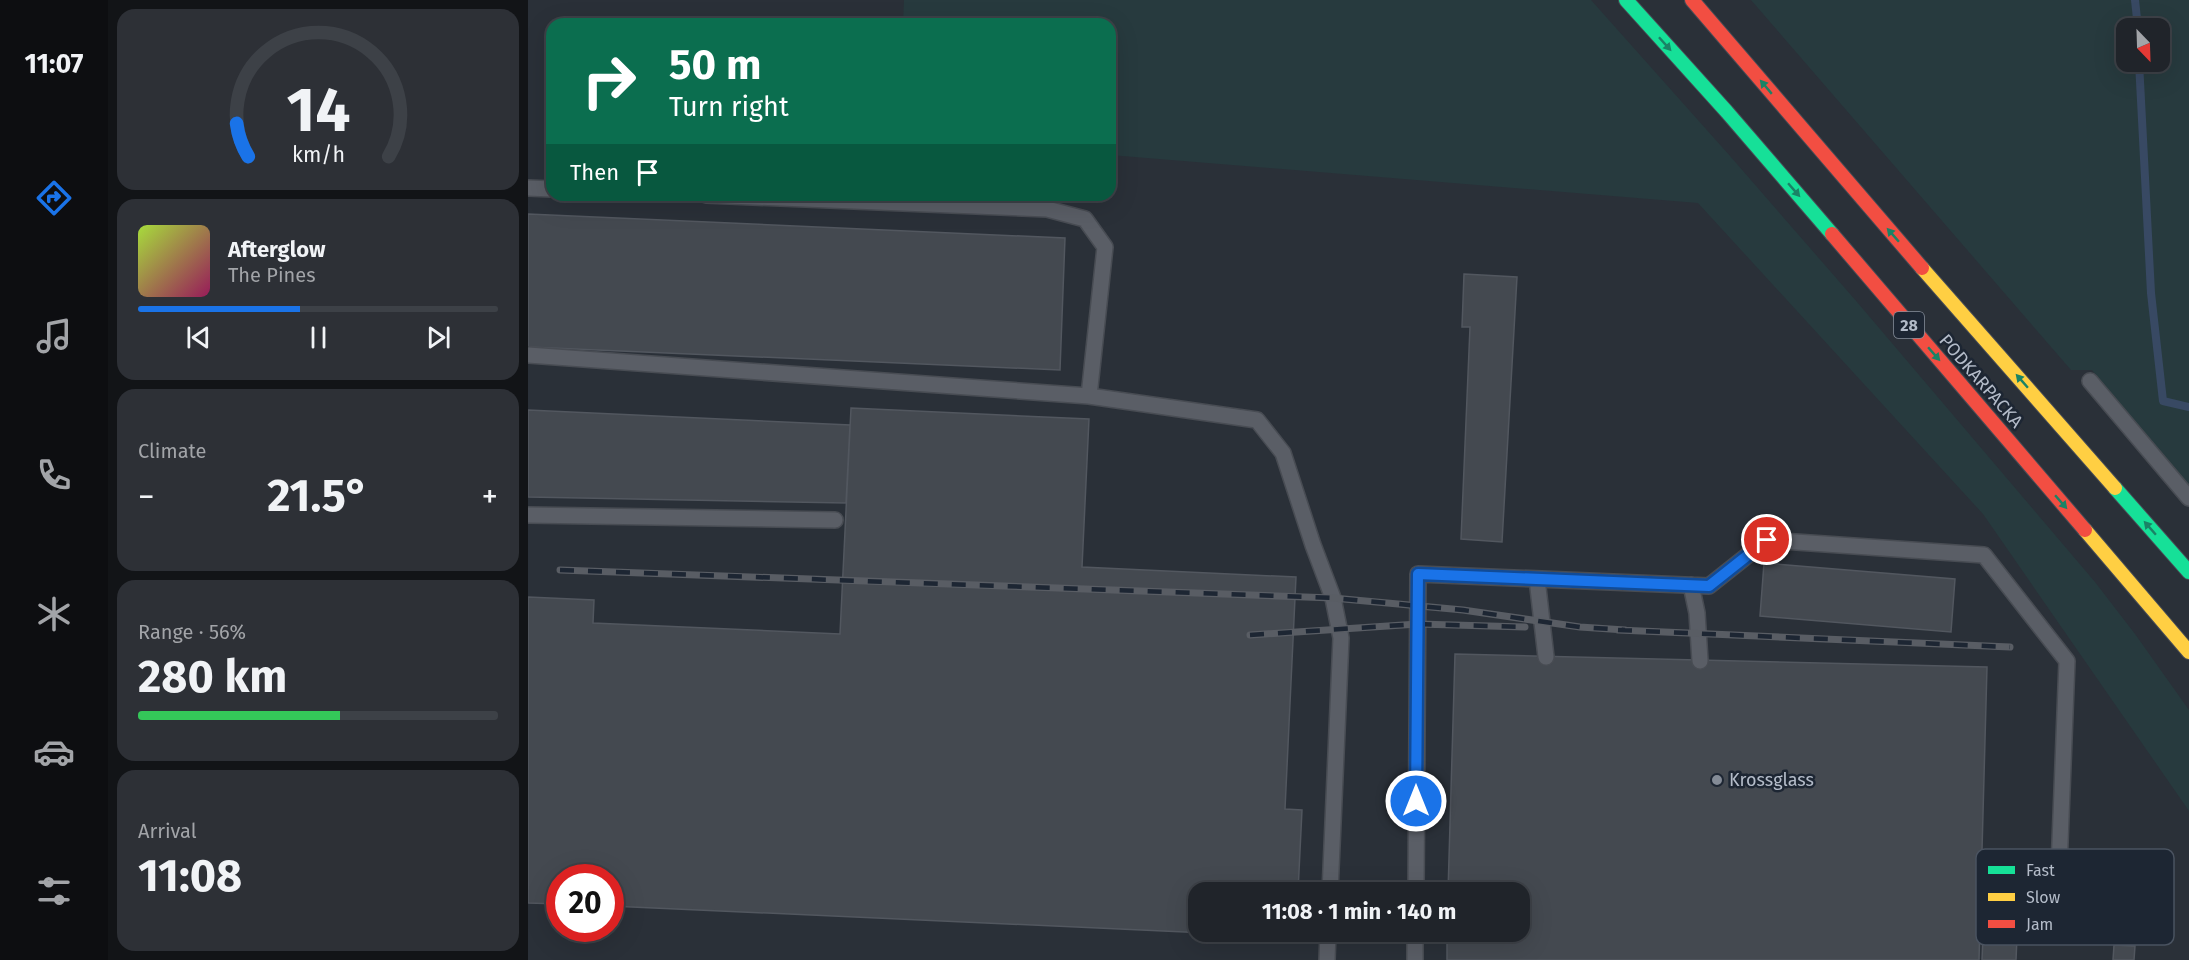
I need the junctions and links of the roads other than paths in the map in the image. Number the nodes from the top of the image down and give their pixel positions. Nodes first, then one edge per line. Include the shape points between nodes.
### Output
1 (1626, 0) edge
2 (1692, 0) edge
3 (528, 188) edge
4 (546, 189) edge
5 (852, 201) edge
6 (528, 355) edge
7 (2090, 381) dead end
8 (1089, 396) junction
9 (2189, 498) edge
10 (528, 514) edge
11 (835, 520) dead end
12 (2189, 572) edge
13 (1537, 579) junction
14 (1691, 585) junction
15 (2189, 652) edge
16 (1546, 657) dead end
17 (1700, 660) dead end
18 (2060, 849) edge
19 (1330, 882) edge
20 (1416, 882) edge
21 (1328, 942) edge
22 (1416, 942) edge
23 (1327, 960) edge
24 (1415, 960) edge

1 -> 15 main road, PODKARPACKA / 28 via 1727,112
12 -> 2 main road, PODKARPACKA
3 - 4 lane
5 - 8 lane via 1047,209 1085,219 1105,247
6 - 8 lane
7 - 9 lane
8 - 19 lane via 1257,420 1283,453 1333,598 1341,638
10 - 11 lane
13 - 14 lane
13 - 16 lane
13 - 20 lane via 1418,574
14 - 17 lane
14 - 18 lane via 1709,586 1767,540 1984,555 2067,661
21 - 23 lane
22 - 24 lane

